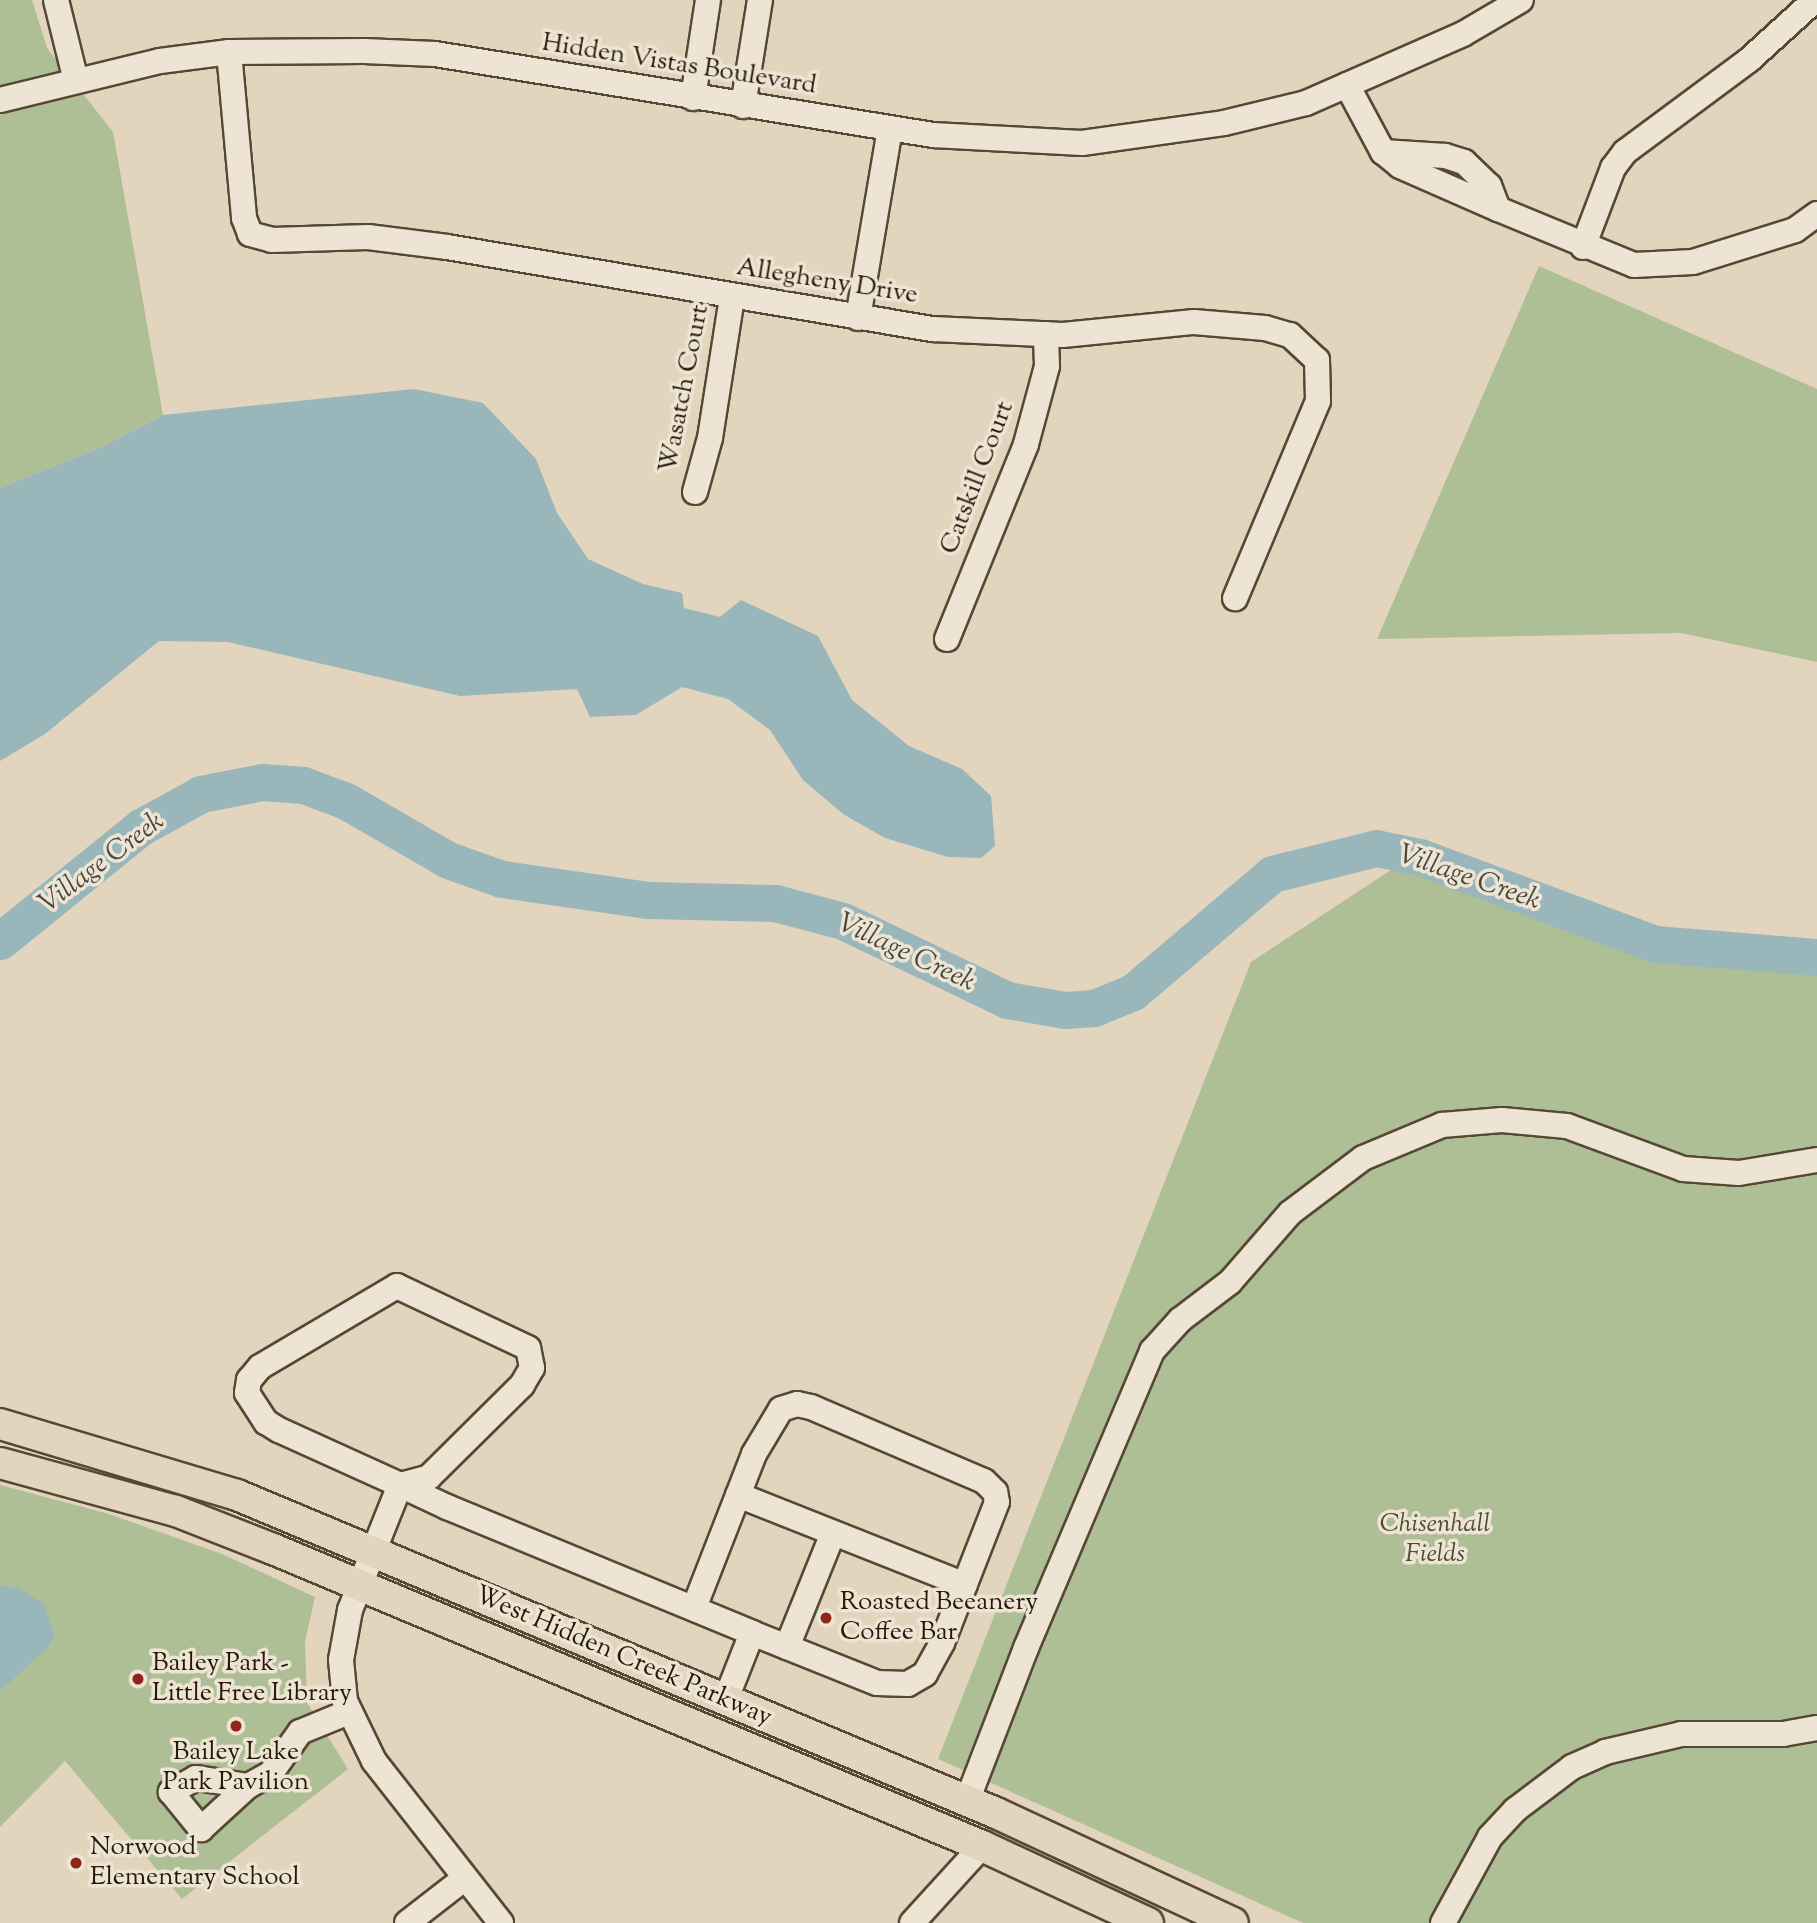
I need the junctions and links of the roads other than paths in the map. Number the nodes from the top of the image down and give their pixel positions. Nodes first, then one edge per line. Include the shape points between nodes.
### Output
1 (55, 0) edge
2 (708, 0) edge
3 (761, 0) edge
4 (1521, 0) edge
5 (1815, 0) edge
6 (229, 52) junction
7 (76, 81) junction
8 (1347, 85) junction
9 (693, 98) junction
10 (0, 100) edge
11 (743, 106) junction
12 (890, 129) junction
13 (1817, 214) edge
14 (1583, 247) junction
15 (732, 297) junction
16 (858, 318) junction
17 (1046, 334) junction
18 (695, 492) dead end
19 (1235, 598) dead end
20 (947, 639) dead end
21 (1817, 1160) edge
22 (0, 1424) edge
23 (0, 1463) edge
24 (400, 1485) junction
25 (738, 1495) junction
26 (833, 1533) junction
27 (373, 1553) junction
28 (965, 1585) junction
29 (359, 1587) junction
30 (694, 1608) junction
31 (752, 1633) junction
32 (787, 1647) junction
33 (726, 1699) junction
34 (349, 1712) junction
35 (1817, 1728) edge
36 (248, 1786) dead end
37 (967, 1801) junction
38 (982, 1846) junction
39 (465, 1878) junction
40 (407, 1923) edge
41 (500, 1923) edge
42 (912, 1923) edge
43 (1148, 1923) edge
44 (1233, 1923) edge
45 (1443, 1923) edge

1 - 7 street
2 - 9 street
3 - 11 street
4 - 8 street, Hidden Vistas Boulevard via 1463,34
5 - 14 street via 1739,68 1625,152 1613,168
6 - 7 street, Hidden Vistas Boulevard via 160,61
6 - 9 street, Hidden Vistas Boulevard via 435,54
6 - 15 street, Allegheny Drive via 244,218 250,234 272,240 368,237 434,245
7 - 10 street, Hidden Vistas Boulevard
8 - 12 street, Hidden Vistas Boulevard via 1306,103 1224,123 1082,143 1003,141
8 - 14 street via 1383,152 1400,166
9 - 11 street, Hidden Vistas Boulevard
11 - 12 street, Hidden Vistas Boulevard
12 - 16 street
13 - 14 street via 1795,229 1693,262 1634,265
15 - 16 street, Allegheny Drive
15 - 18 street, Wasatch Court via 710,438
16 - 17 street, Allegheny Drive via 933,329
17 - 19 street, Allegheny Drive via 1194,322 1233,324 1290,335 1317,360 1318,401
17 - 20 street, Catskill Court via 1047,366 1026,444
21 - 37 street via 1739,1173 1683,1169 1567,1126 1502,1120 1442,1125 1353,1166 1290,1213 1230,1282 1180,1320 1152,1351 1026,1648
22 - 27 main road, West Hidden Creek Parkway via 185,1476
23 - 29 main road, West Hidden Creek Parkway via 176,1511
24 - 24 street via 279,1430 267,1422 247,1393 249,1380 260,1367 397,1286 528,1348 532,1368 522,1385 429,1477
24 - 27 street
24 - 30 street
25 - 26 street
25 - 28 street via 768,1425 781,1409 797,1404 811,1407 984,1481 995,1492 997,1502
25 - 30 street
26 - 28 street
26 - 32 street
27 - 29 street
27 - 33 main road, West Hidden Creek Parkway
28 - 32 street via 925,1674 908,1684 877,1683
29 - 34 street via 341,1660
29 - 38 main road, West Hidden Creek Parkway
30 - 31 street
31 - 32 street
31 - 33 street
33 - 37 main road, West Hidden Creek Parkway
34 - 36 street via 300,1732 288,1743 274,1770
34 - 39 street via 374,1761
35 - 45 street via 1783,1734 1681,1734 1605,1752 1572,1767 1515,1810 1490,1837
37 - 44 main road, West Hidden Creek Parkway
38 - 42 street
38 - 43 main road, West Hidden Creek Parkway
39 - 40 street
39 - 41 street

